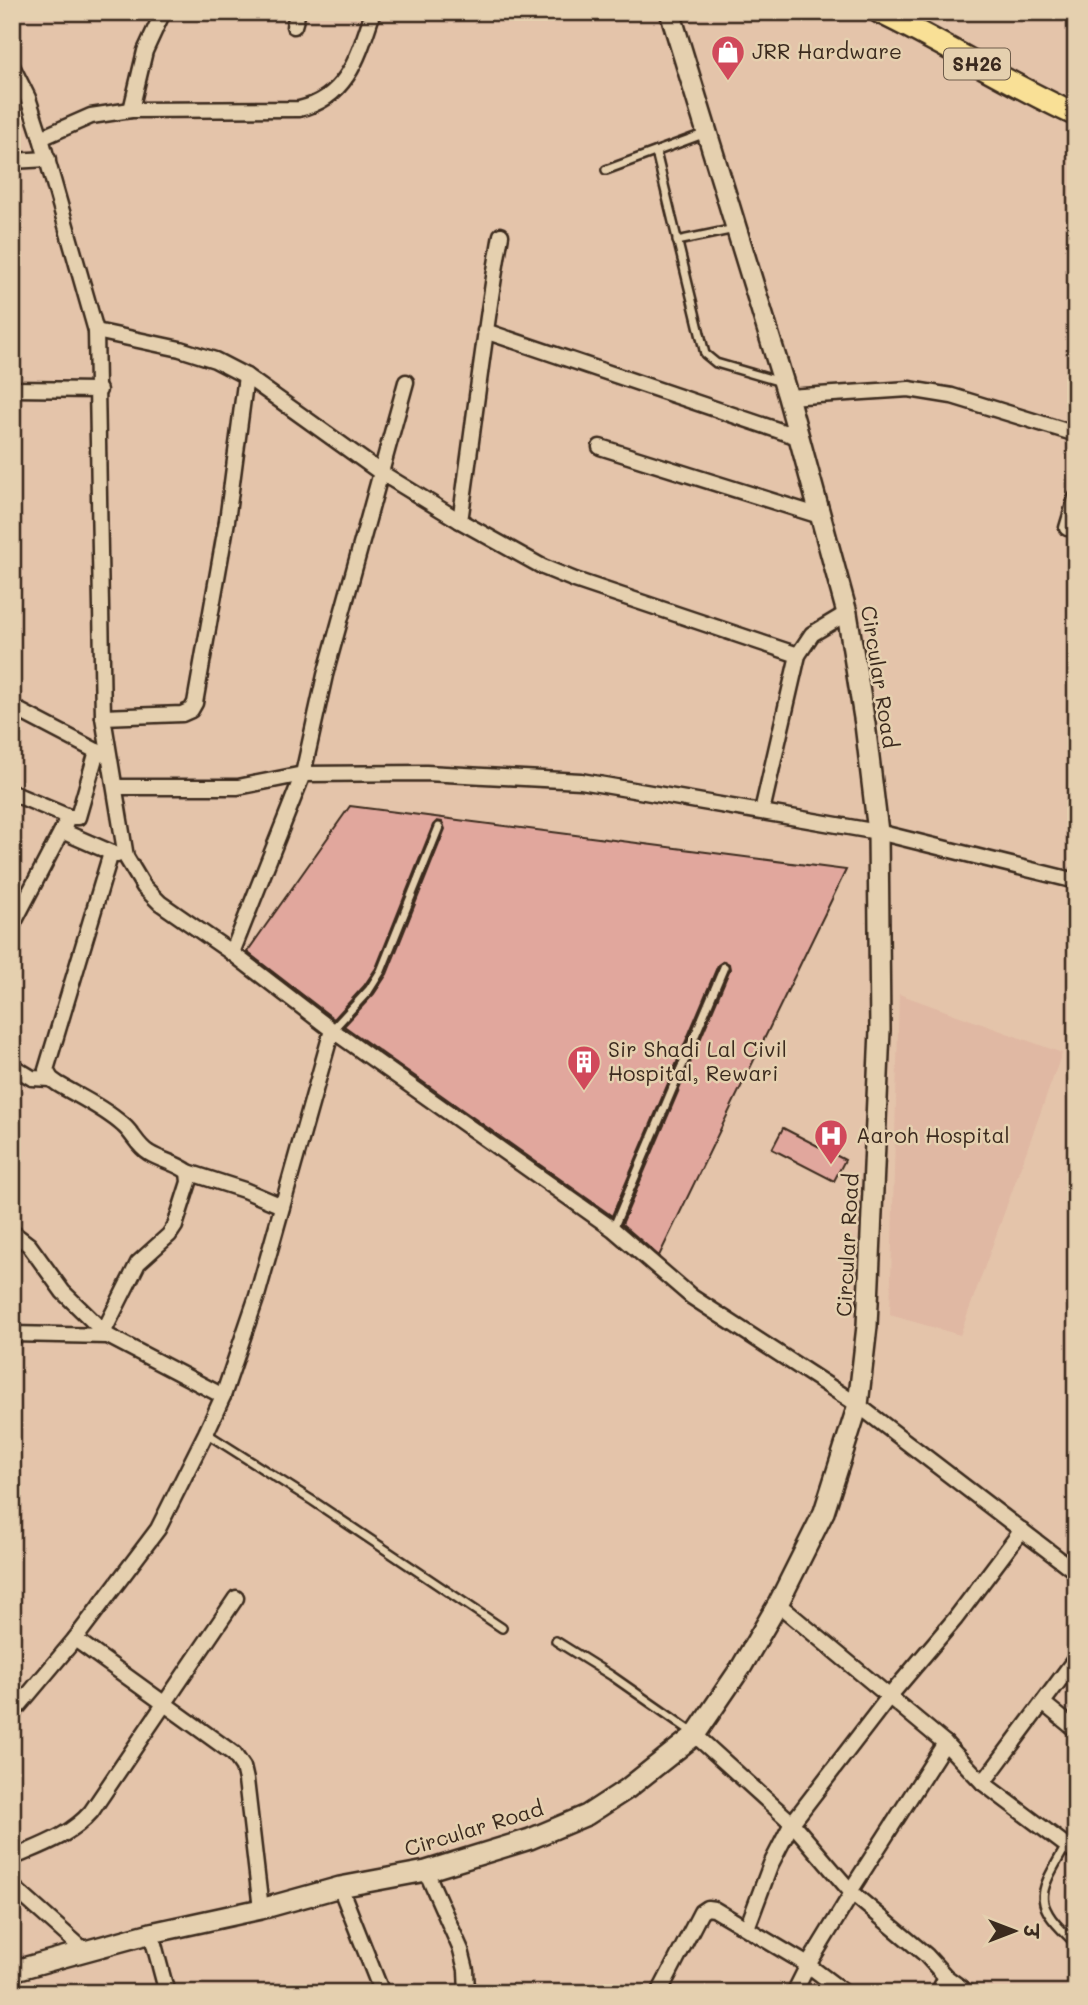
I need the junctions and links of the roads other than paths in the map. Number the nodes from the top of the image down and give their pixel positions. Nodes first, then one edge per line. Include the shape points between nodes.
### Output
1 (163, 12) edge
2 (373, 12) edge
3 (879, 12) edge
4 (670, 13) edge
5 (12, 65) edge
6 (131, 110) junction
7 (1076, 115) edge
8 (707, 132) junction
9 (41, 138) junction
10 (656, 152) junction
11 (48, 159) junction
12 (12, 161) edge
13 (606, 170) dead end
14 (736, 229) junction
15 (501, 235) dead end
16 (677, 242) junction
17 (96, 331) junction
18 (485, 331) junction
19 (246, 376) junction
20 (406, 382) dead end
21 (12, 388) edge
22 (99, 390) junction
23 (786, 390) junction
24 (1076, 434) edge
25 (798, 438) junction
26 (600, 447) dead end
27 (380, 471) junction
28 (1076, 498) edge
29 (820, 516) junction
30 (460, 521) junction
31 (1067, 528) dead end
32 (847, 612) junction
33 (798, 655) junction
34 (12, 707) edge
35 (103, 718) junction
36 (103, 754) junction
37 (303, 774) junction
38 (115, 786) junction
39 (12, 793) edge
40 (762, 811) junction
41 (65, 824) junction
42 (439, 827) dead end
43 (878, 832) junction
44 (118, 855) junction
45 (1076, 881) edge
46 (12, 926) edge
47 (232, 953) junction
48 (724, 967) dead end
49 (332, 1030) junction
50 (12, 1066) edge
51 (51, 1079) junction
52 (188, 1172) junction
53 (282, 1206) junction
54 (613, 1229) junction
55 (12, 1232) edge
56 (12, 1334) edge
57 (106, 1334) junction
58 (223, 1395) junction
59 (858, 1405) junction
60 (206, 1433) junction
61 (1022, 1530) junction
62 (1076, 1572) edge
63 (236, 1598) dead end
64 (778, 1604) junction
65 (502, 1628) dead end
66 (75, 1639) junction
67 (556, 1641) dead end
68 (1076, 1658) edge
69 (888, 1698) junction
70 (1043, 1703) junction
71 (163, 1704) junction
72 (12, 1714) edge
73 (1076, 1730) edge
74 (695, 1735) junction
75 (945, 1743) junction
76 (983, 1783) junction
77 (792, 1823) junction
78 (1071, 1849) edge
79 (12, 1858) edge
80 (426, 1871) junction
81 (12, 1886) edge
82 (340, 1887) junction
83 (851, 1891) junction
84 (261, 1909) junction
85 (747, 1928) junction
86 (151, 1933) junction
87 (1076, 1944) edge
88 (85, 1951) junction
89 (808, 1965) junction
90 (12, 1971) edge
91 (946, 1977) junction
92 (167, 1993) edge
93 (382, 1993) edge
94 (467, 1993) edge
95 (659, 1993) edge
96 (794, 1993) edge
97 (845, 1993) edge
98 (938, 1993) edge
99 (968, 1993) edge

1 - 6 street via 145,51
2 - 6 street via 356,63 333,93 316,105 299,109
3 - 7 main road, SH26
4 - 8 main road, Circular Road
5 - 9 street
6 - 9 street via 91,116
8 - 10 lane
8 - 14 main road, Circular Road
9 - 11 street
10 - 13 lane
10 - 16 lane
11 - 12 street
11 - 17 street
14 - 16 lane
14 - 23 main road, Circular Road
15 - 18 street
16 - 23 lane via 702,345 710,359
17 - 19 street via 180,349
17 - 22 street
18 - 25 street
18 - 30 street
19 - 27 street
19 - 35 street via 227,521 195,703 182,714
20 - 27 street
21 - 22 street
22 - 35 street
23 - 24 street via 909,389 953,396
23 - 25 main road, Circular Road
25 - 29 main road, Circular Road
26 - 29 street
27 - 30 street
27 - 37 street
28 - 31 street
29 - 32 main road, Circular Road
30 - 33 street via 575,580
32 - 33 street via 812,634
32 - 43 main road, Circular Road
33 - 40 street
34 - 36 street
35 - 36 street
36 - 38 street
36 - 41 street via 80,814
37 - 38 street via 238,786
37 - 40 street via 581,781
37 - 47 street
38 - 44 street
39 - 41 street
40 - 43 street
41 - 44 street
41 - 46 street
42 - 49 lane via 381,971
43 - 45 street
43 - 59 main road, Circular Road via 880,1030 867,1326
44 - 47 street via 160,903
44 - 51 street via 46,1066
47 - 49 street
48 - 54 lane
49 - 53 street
49 - 54 street
50 - 51 street via 32,1079
51 - 52 street via 113,1116 150,1154
52 - 53 street
52 - 57 street via 175,1226 138,1263
53 - 58 street
54 - 59 street via 692,1297
55 - 57 street via 29,1245 63,1292
56 - 57 street
57 - 58 street
58 - 60 street
59 - 61 street
59 - 64 main road, Circular Road via 824,1512
60 - 65 lane
60 - 66 street via 158,1529
61 - 62 street
61 - 69 street
63 - 71 street
64 - 69 street
64 - 74 main road, Circular Road
66 - 71 street
66 - 72 street
67 - 74 lane
68 - 70 street
69 - 75 street
69 - 77 street
70 - 73 street
70 - 76 street
71 - 79 street via 79,1826
71 - 84 street via 234,1754 243,1767
74 - 77 street
74 - 80 main road, Circular Road via 587,1815 530,1839
75 - 76 street
75 - 83 street
76 - 78 street
77 - 83 street
77 - 85 street
78 - 87 lane via 1045,1882 1042,1893 1046,1913
80 - 82 main road, Circular Road
80 - 94 street via 461,1950
81 - 88 street
82 - 84 main road, Circular Road
82 - 93 street
83 - 89 street
83 - 91 street
84 - 86 main road, Circular Road
85 - 89 street
85 - 95 street via 714,1909 701,1912
86 - 88 main road, Circular Road
86 - 92 street
88 - 90 main road, Circular Road
89 - 96 street
89 - 97 street
91 - 98 street
91 - 99 street

